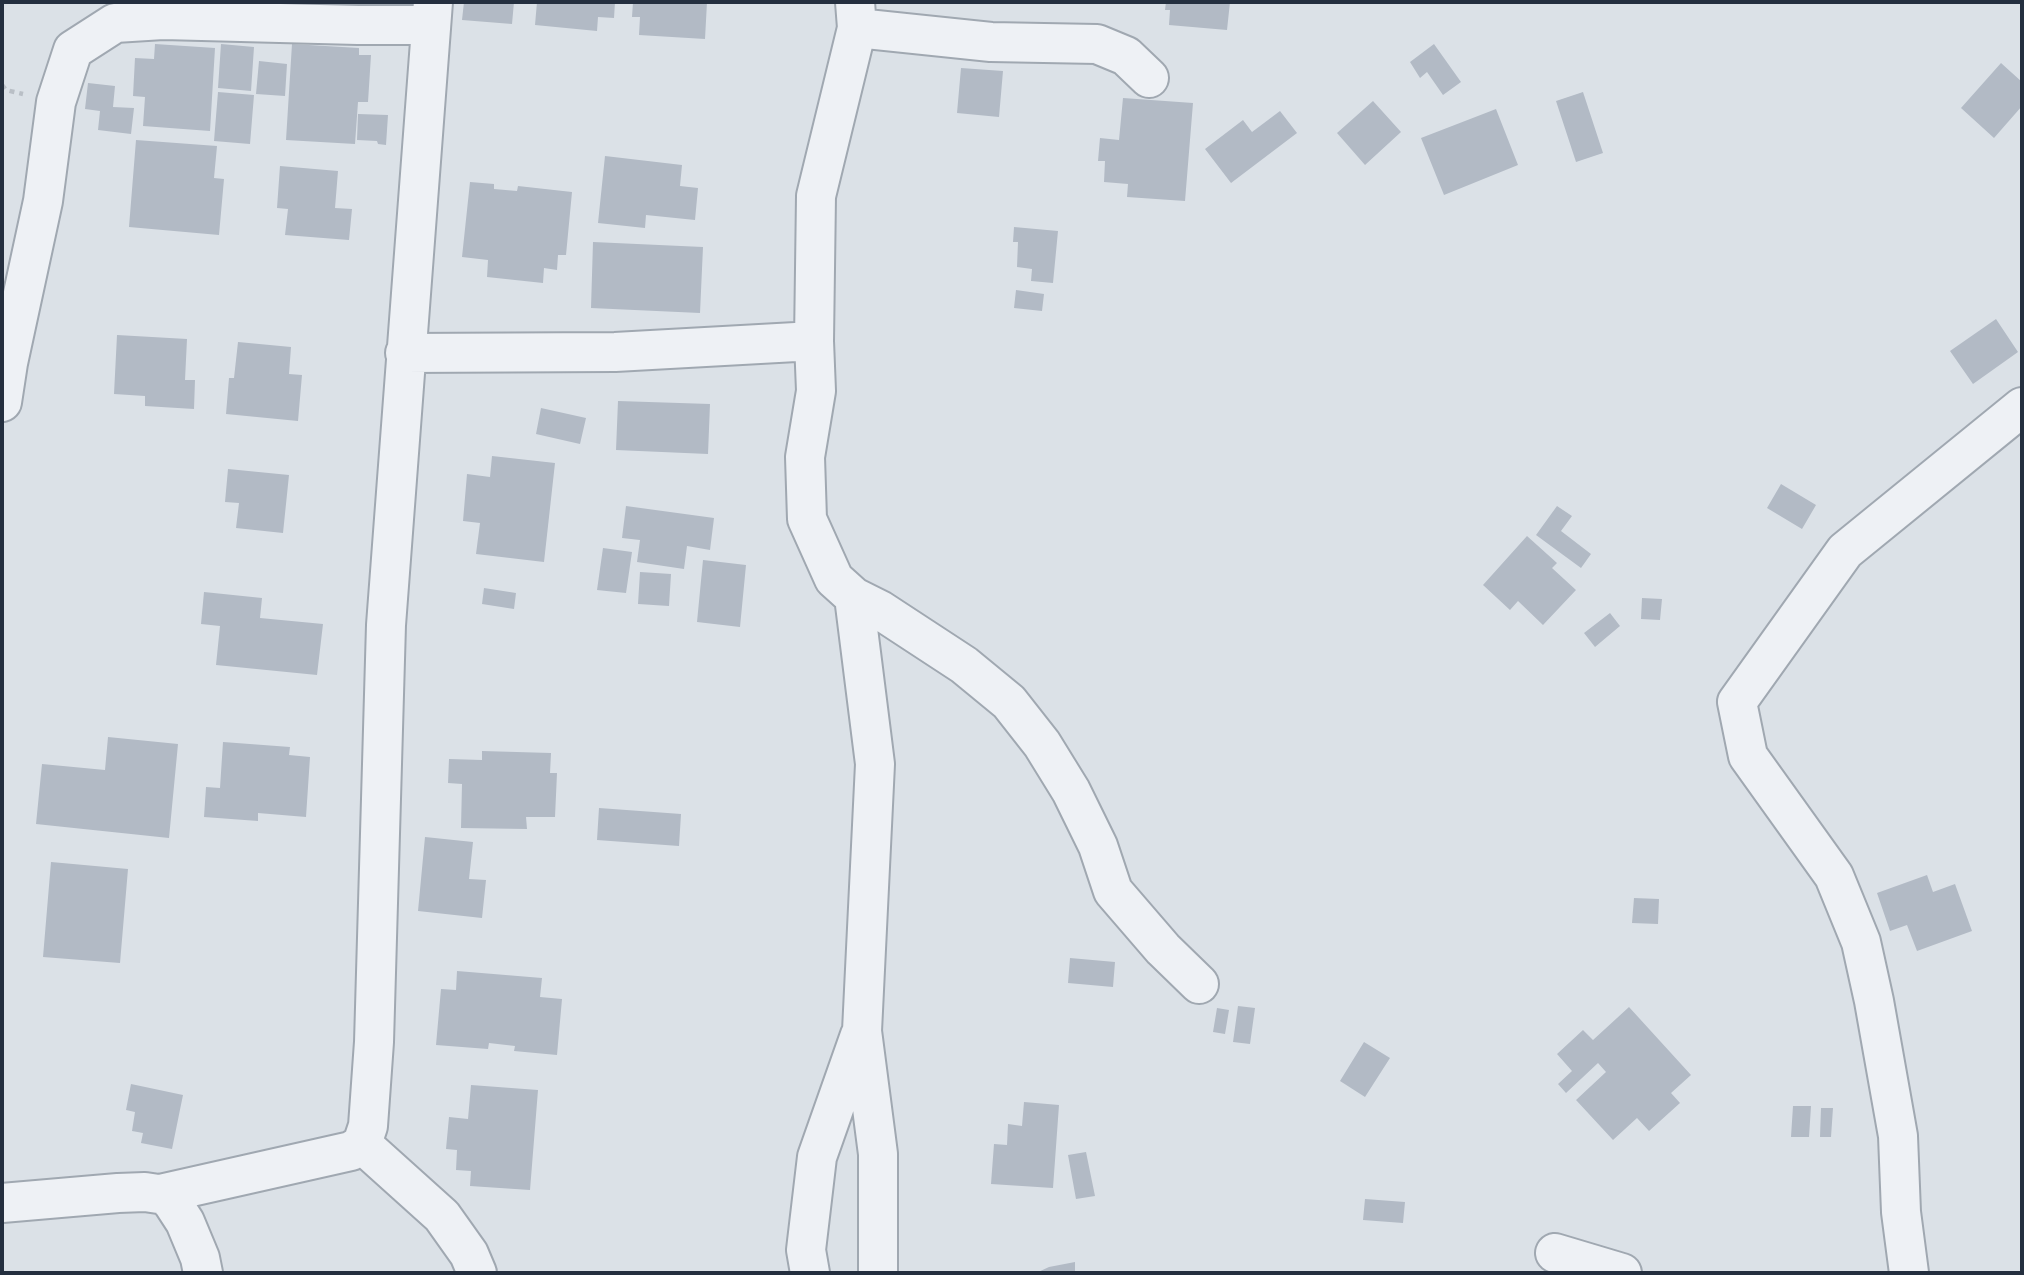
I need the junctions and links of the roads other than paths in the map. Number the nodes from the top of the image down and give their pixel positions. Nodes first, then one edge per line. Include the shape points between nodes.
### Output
1 (432, 13) edge
2 (856, 15) edge
3 (1149, 78) dead end
4 (814, 341) junction
5 (405, 353) junction
6 (2, 402) edge
7 (2022, 407) edge
8 (854, 597) junction
9 (1199, 984) dead end
10 (862, 1031) junction
11 (362, 1144) junction
12 (160, 1194) junction
13 (2, 1203) edge
14 (1555, 1253) dead end
15 (202, 1273) edge
16 (477, 1273) edge
17 (810, 1273) edge
18 (878, 1273) edge
19 (1622, 1273) edge
20 (1909, 1273) edge

1 - 5 street
1 - 6 street via 358,26 163,20 116,23 73,50 57,102 43,201
2 - 3 street via 991,42 1097,44 1126,57
2 - 4 street via 816,195
4 - 5 street via 615,352
4 - 8 street via 816,391 805,457 807,519 834,579
5 - 11 street via 386,625 374,1042 368,1126
7 - 20 street via 1845,551 1737,702 1748,756 1834,876 1861,942 1898,1136
8 - 9 street via 943,651 1009,702 1071,791 1098,846 1113,891
8 - 10 street via 875,764
10 - 17 street via 817,1157 806,1250
10 - 18 street via 878,1154
11 - 12 street via 351,1152
11 - 16 street via 442,1216
12 - 13 street
12 - 15 street via 172,1202 185,1222
14 - 19 street

